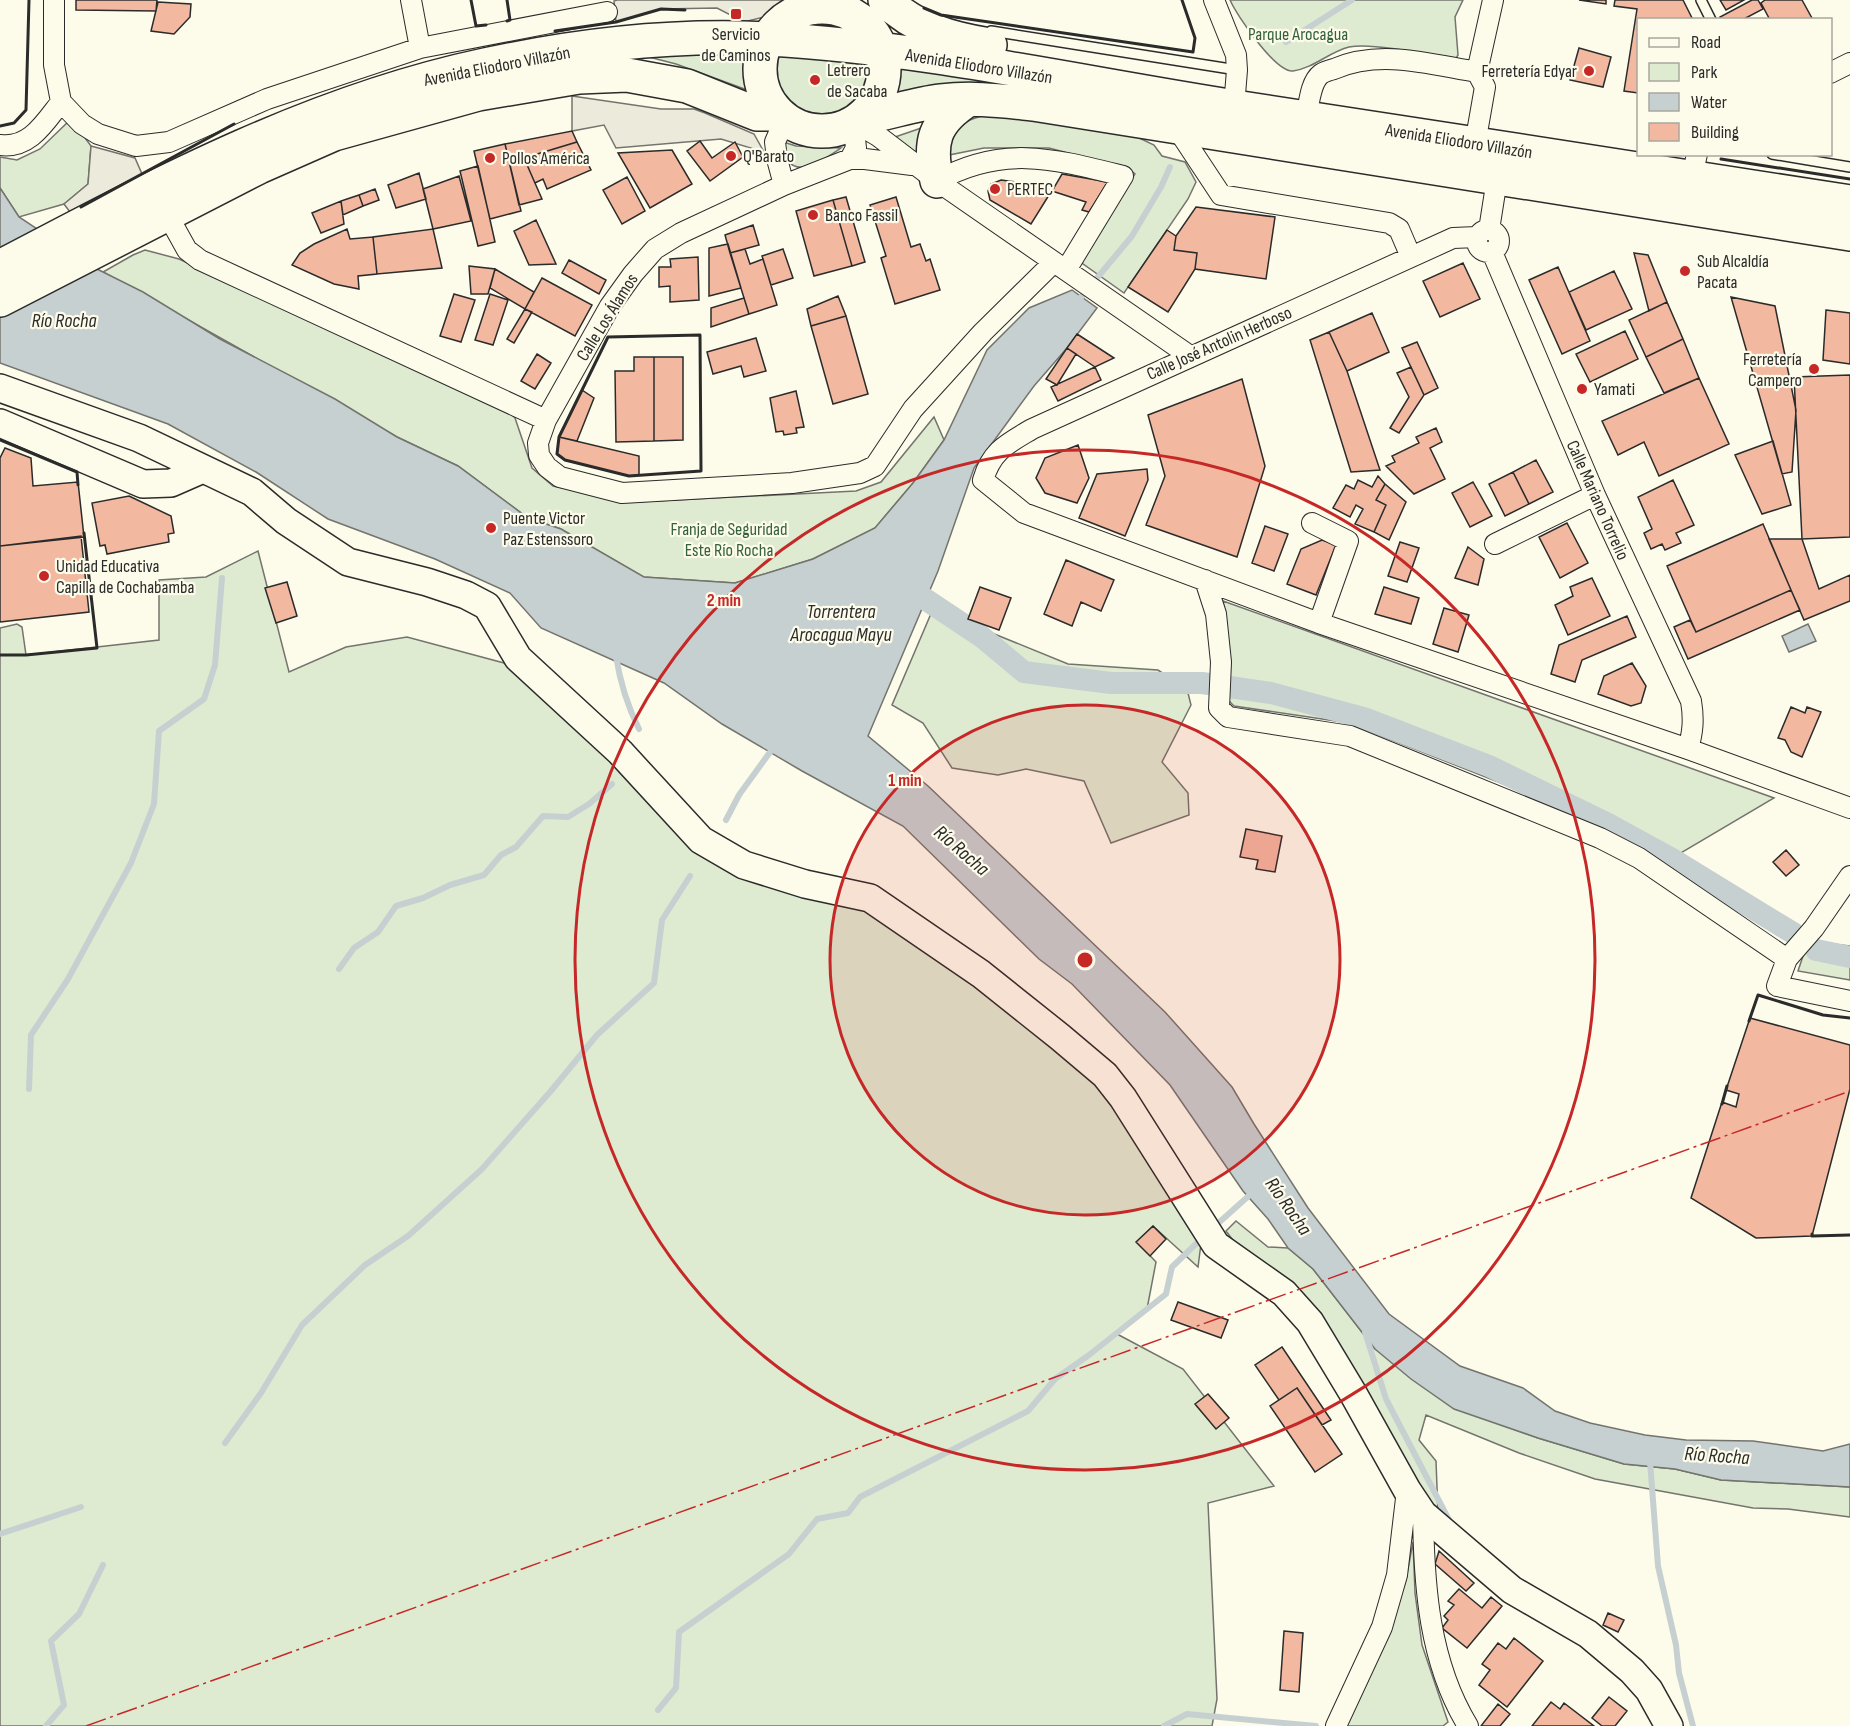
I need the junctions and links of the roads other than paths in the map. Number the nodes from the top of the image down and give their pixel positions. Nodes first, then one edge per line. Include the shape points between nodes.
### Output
1 (54, 0) edge
2 (411, 0) edge
3 (1214, 0) edge
4 (1493, 0) edge
5 (1701, 0) edge
6 (795, 8) edge
7 (918, 9) dead end
8 (607, 12) dead end
9 (1710, 18) edge
10 (872, 19) edge
11 (768, 39) junction
12 (420, 48) junction
13 (1850, 63) edge
14 (1237, 70) junction
15 (1477, 72) junction
16 (1832, 72) edge
17 (968, 100) junction
18 (61, 102) junction
19 (1234, 107) junction
20 (782, 116) junction
21 (1306, 118) junction
22 (854, 122) junction
23 (1176, 127) junction
24 (1475, 144) junction
25 (0, 145) edge
26 (1784, 156) edge
27 (850, 159) junction
28 (1694, 166) edge
29 (1850, 167) edge
30 (928, 174) junction
31 (1497, 179) junction
32 (784, 185) junction
33 (1850, 202) edge
34 (167, 214) junction
35 (1483, 234) junction
36 (1850, 234) edge
37 (1411, 257) junction
38 (0, 267) edge
39 (1067, 271) junction
40 (0, 300) edge
41 (1190, 356) junction
42 (0, 388) edge
43 (546, 420) junction
44 (0, 423) edge
45 (203, 469) junction
46 (1595, 495) junction
47 (1312, 524) dead end
48 (1495, 544) dead end
49 (1205, 580) junction
50 (1319, 623) junction
51 (1688, 749) junction
52 (1850, 808) edge
53 (1850, 876) edge
54 (1787, 959) junction
55 (1850, 1001) edge
56 (1407, 1490) junction
57 (1423, 1514) junction
58 (1336, 1726) edge
59 (1468, 1726) edge
60 (1669, 1726) edge

1 - 18 street via 54,66
2 - 12 street
3 - 14 street via 1236,54
4 - 15 street
5 - 9 lane
6 - 10 highway via 830,8
6 - 11 highway
7 - 14 lane via 963,27
8 - 12 street
10 - 11 highway, Avenida Eliodoro Villazón
10 - 19 highway, Avenida Eliodoro Villazón via 928,57
10 - 19 highway via 904,16 956,40 1174,77
10 - 22 highway via 884,73 882,86 870,109
11 - 20 highway via 760,73 767,98
11 - 38 highway, Avenida Eliodoro Villazón via 638,42 558,52 483,65 408,85 328,109 250,141
12 - 18 street via 267,99 169,142 136,146 98,134
13 - 16 street
14 - 19 street
15 - 21 street via 1393,58 1349,62 1319,75
15 - 24 street via 1485,87
17 - 22 highway, Avenida Eliodoro Villazón via 941,101
17 - 23 highway, Avenida Eliodoro Villazón via 1033,104
17 - 30 highway via 948,114 937,131
18 - 25 street via 23,143
19 - 21 highway, Avenida Eliodoro Villazón
20 - 22 highway via 796,126 816,131 836,130
20 - 32 street via 775,142
20 - 34 highway, Avenida Eliodoro Villazón via 757,114 687,86 627,75 543,82 478,94 334,134
21 - 24 highway, Avenida Eliodoro Villazón
22 - 27 street via 856,148
22 - 30 street
23 - 31 highway, Avenida Eliodoro Villazón
23 - 37 street via 1221,195 1389,223 1399,229
24 - 28 highway, Avenida Eliodoro Villazón
26 - 29 lane
27 - 30 street via 888,161
27 - 32 street, Calle Los Álamos
28 - 33 highway, Avenida Eliodoro Villazón
30 - 39 street
30 - 39 street, Calle Los Álamos via 1021,157 1059,160 1123,176
31 - 35 street
31 - 36 highway, Avenida Eliodoro Villazón
32 - 43 street, Calle Los Álamos via 655,249 610,306
34 - 40 highway, Avenida Eliodoro Villazón
34 - 43 street via 187,250 200,260
35 - 37 street, Calle José Antolin Herboso via 1453,238
35 - 46 street, Calle Mariano Torrelio via 1477,245 1492,252
37 - 41 street, Calle José Antolin Herboso
39 - 41 street
39 - 43 street, Calle Los Álamos via 983,332 913,409 875,466 860,473 792,483 622,493 560,477 547,467 539,455 538,443
41 - 49 street, Calle José Antolin Herboso via 1012,440 988,463 983,480 1024,513
42 - 45 street via 139,438
44 - 45 street via 143,484 171,483
45 - 56 street via 252,492 286,521 348,562 466,595 487,606 518,658 620,752 701,840 744,865 870,898 981,974 1105,1075 1216,1245 1284,1293 1310,1322
46 - 48 street
46 - 51 street, Calle Mariano Torrelio via 1690,701 1694,717
47 - 50 street via 1348,541
49 - 50 street
49 - 54 street via 1216,614 1221,662 1219,708 1228,717 1350,736 1600,838 1639,858
50 - 51 street
51 - 52 street
53 - 54 street
54 - 55 street via 1776,986
56 - 57 street
56 - 58 street via 1397,1575 1382,1627
57 - 59 street via 1433,1637 1457,1708
57 - 60 street via 1512,1590 1588,1634 1615,1656 1649,1690

